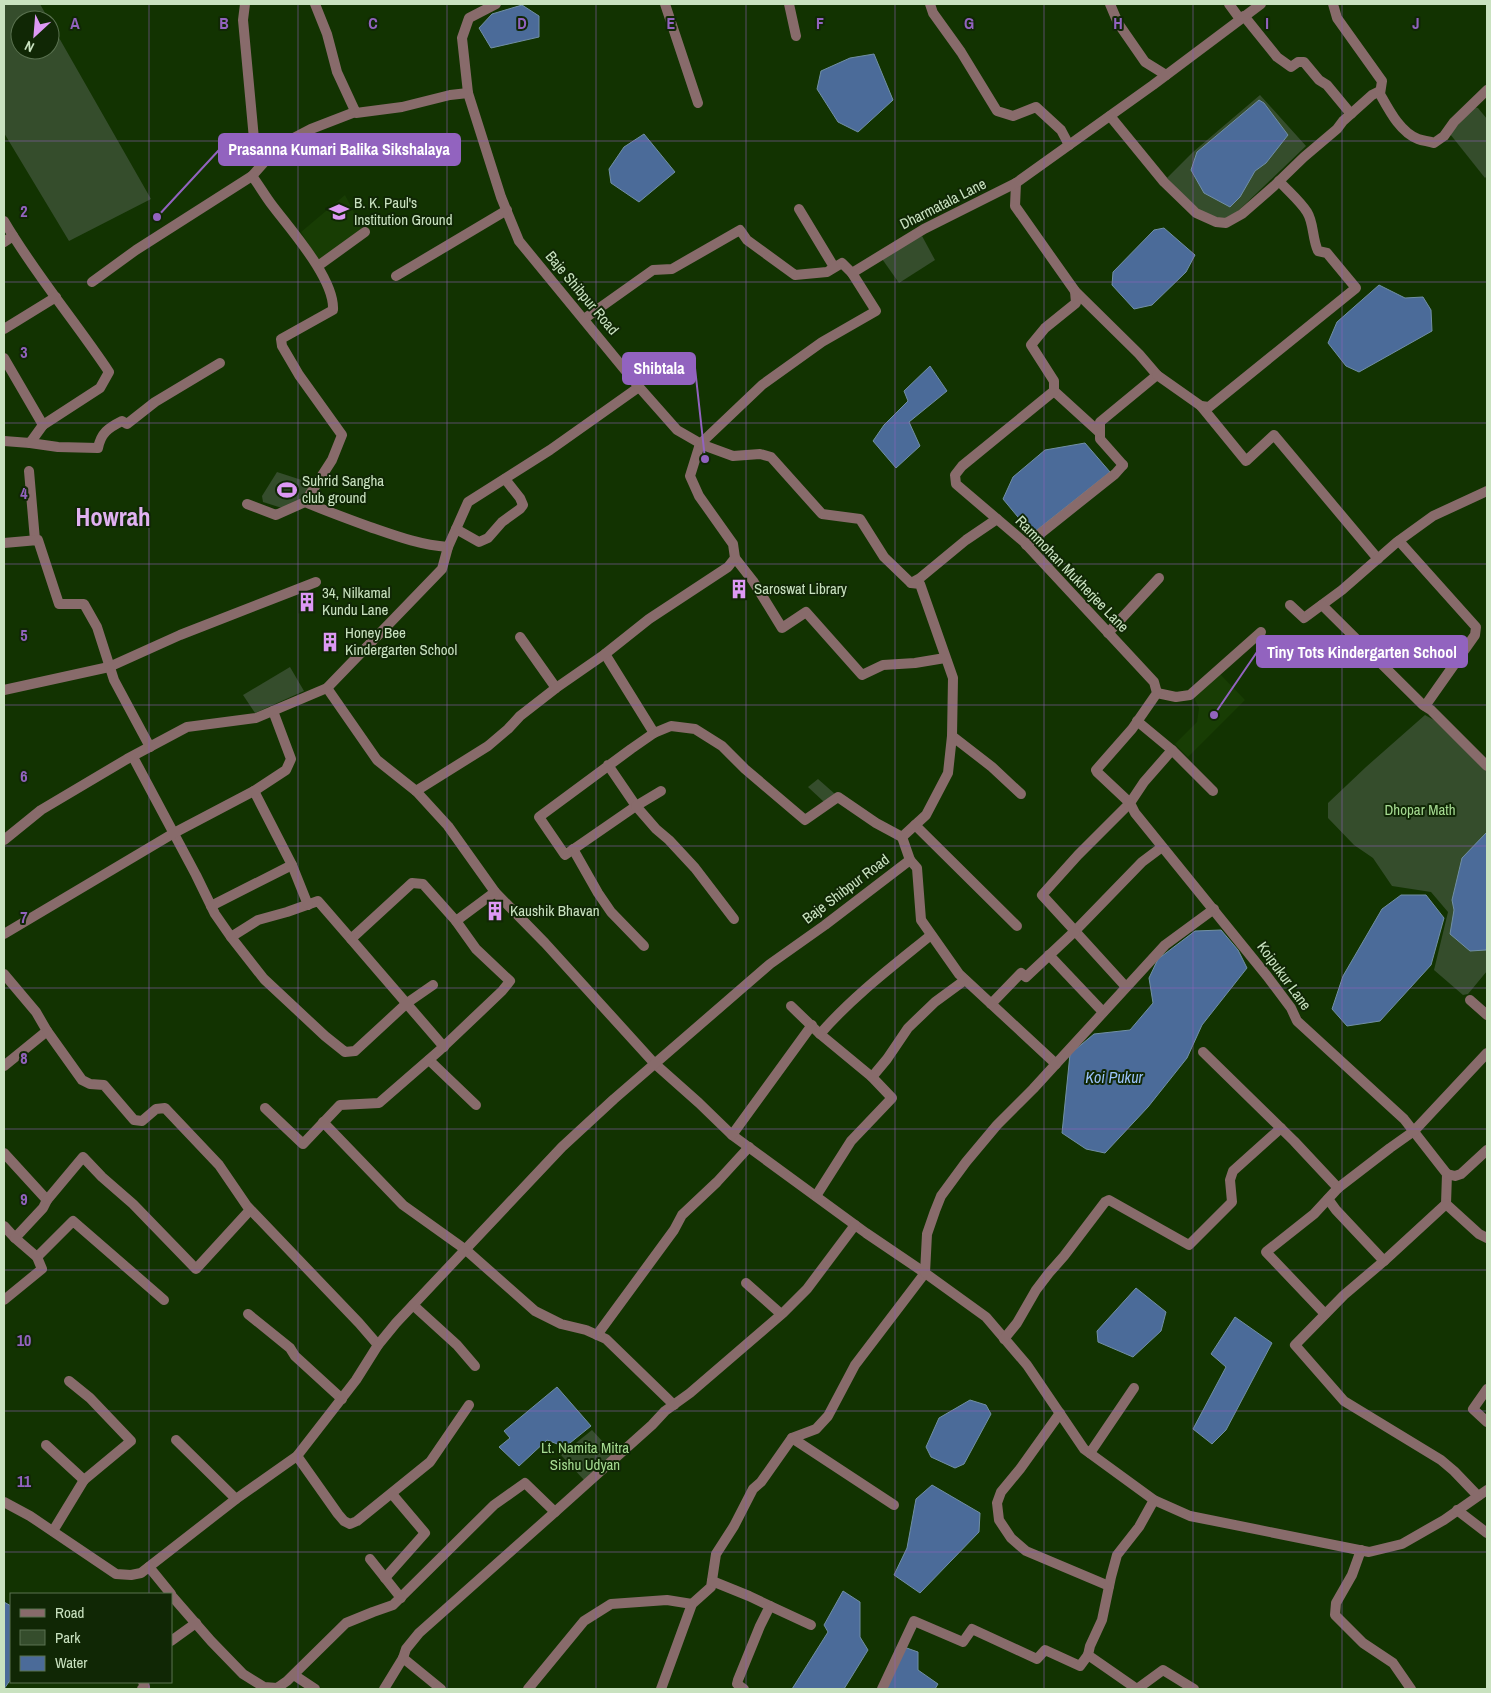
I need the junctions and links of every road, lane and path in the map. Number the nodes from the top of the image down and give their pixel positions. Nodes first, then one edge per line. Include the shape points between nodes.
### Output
1 (245, 4) edge
2 (315, 4) edge
3 (665, 4) edge
4 (789, 4) edge
5 (930, 4) edge
6 (1110, 4) edge
7 (1229, 4) edge
8 (1261, 4) edge
9 (1333, 4) edge
10 (490, 5) edge
11 (1242, 17) junction
12 (796, 36) dead end
13 (1145, 62) junction
14 (1166, 75) junction
15 (1153, 84) junction
16 (1487, 90) edge
17 (1380, 91) junction
18 (468, 92) junction
19 (698, 104) dead end
20 (355, 112) junction
21 (1351, 114) junction
22 (1110, 116) junction
23 (1069, 145) junction
24 (268, 158) junction
25 (252, 176) junction
26 (1279, 181) junction
27 (1016, 183) junction
28 (799, 209) dead end
29 (507, 210) junction
30 (4, 221) edge
31 (365, 232) dead end
32 (13, 236) junction
33 (4, 242) edge
34 (318, 266) junction
35 (834, 267) junction
36 (852, 273) junction
37 (396, 276) dead end
38 (92, 282) dead end
39 (1076, 291) junction
40 (56, 297) junction
41 (584, 319) junction
42 (4, 328) edge
43 (4, 358) edge
44 (220, 363) dead end
45 (1157, 375) junction
46 (639, 386) junction
47 (1054, 391) junction
48 (1200, 406) junction
49 (43, 425) junction
50 (1100, 432) junction
51 (4, 441) edge
52 (30, 443) junction
53 (700, 444) junction
54 (29, 471) dead end
55 (505, 479) junction
56 (1486, 494) edge
57 (305, 502) junction
58 (247, 504) dead end
59 (997, 519) junction
60 (456, 529) junction
61 (35, 540) junction
62 (1399, 540) junction
63 (4, 543) edge
64 (1026, 545) junction
65 (448, 547) junction
66 (735, 558) junction
67 (1378, 559) junction
68 (1159, 578) dead end
69 (316, 582) dead end
70 (911, 583) junction
71 (1290, 605) dead end
72 (1322, 605) junction
73 (1261, 632) dead end
74 (1108, 633) junction
75 (520, 637) dead end
76 (605, 654) junction
77 (946, 658) junction
78 (109, 667) junction
79 (327, 688) junction
80 (556, 688) junction
81 (4, 690) edge
82 (1157, 693) junction
83 (1425, 706) junction
84 (273, 711) junction
85 (1137, 721) junction
86 (654, 733) junction
87 (952, 736) junction
88 (150, 748) junction
89 (1172, 750) junction
90 (133, 757) junction
91 (608, 765) junction
92 (1487, 766) edge
93 (254, 791) junction
94 (416, 791) junction
95 (661, 791) dead end
96 (1213, 791) dead end
97 (1021, 794) dead end
98 (1130, 803) junction
99 (636, 806) junction
100 (915, 825) junction
101 (174, 833) junction
102 (902, 837) junction
103 (4, 840) edge
104 (1162, 846) junction
105 (572, 849) junction
106 (910, 860) junction
107 (292, 865) junction
108 (495, 892) junction
109 (308, 905) junction
110 (211, 906) junction
111 (1214, 909) junction
112 (734, 919) dead end
113 (456, 921) junction
114 (1017, 926) dead end
115 (1075, 931) junction
116 (4, 934) edge
117 (932, 935) junction
118 (231, 936) junction
119 (351, 939) junction
120 (644, 946) dead end
121 (1049, 955) junction
122 (4, 974) edge
123 (965, 980) junction
124 (433, 985) dead end
125 (1126, 987) junction
126 (1470, 1000) dead end
127 (407, 1003) junction
128 (991, 1004) junction
129 (790, 1006) dead end
130 (1103, 1012) junction
131 (1487, 1015) edge
132 (812, 1025) junction
133 (46, 1031) junction
134 (820, 1034) junction
135 (444, 1047) junction
136 (1203, 1052) dead end
137 (1487, 1052) edge
138 (429, 1060) junction
139 (654, 1063) junction
140 (1056, 1064) junction
141 (4, 1066) edge
142 (872, 1077) junction
143 (476, 1105) dead end
144 (266, 1108) dead end
145 (323, 1122) junction
146 (1281, 1128) junction
147 (1414, 1132) junction
148 (732, 1135) junction
149 (749, 1147) junction
150 (1487, 1150) edge
151 (4, 1153) edge
152 (1447, 1174) junction
153 (1338, 1188) junction
154 (816, 1196) junction
155 (1328, 1199) junction
156 (47, 1200) junction
157 (1446, 1204) junction
158 (250, 1210) junction
159 (855, 1225) junction
160 (4, 1226) edge
161 (15, 1238) junction
162 (1487, 1238) edge
163 (466, 1250) junction
164 (37, 1257) junction
165 (1384, 1260) junction
166 (925, 1273) junction
167 (746, 1283) dead end
168 (4, 1300) edge
169 (164, 1300) dead end
170 (413, 1306) junction
171 (248, 1314) dead end
172 (781, 1314) junction
173 (1325, 1314) junction
174 (597, 1335) junction
175 (1004, 1339) junction
176 (378, 1345) junction
177 (475, 1366) dead end
178 (69, 1381) dead end
179 (1134, 1388) dead end
180 (1487, 1389) edge
181 (342, 1399) junction
182 (469, 1405) dead end
183 (674, 1406) junction
184 (1060, 1413) junction
185 (1487, 1422) edge
186 (792, 1438) junction
187 (176, 1440) dead end
188 (46, 1445) dead end
189 (1090, 1453) junction
190 (297, 1456) junction
191 (84, 1480) junction
192 (1483, 1493) edge
193 (392, 1494) junction
194 (236, 1499) junction
195 (1154, 1500) junction
196 (4, 1502) edge
197 (894, 1505) dead end
198 (1457, 1510) junction
199 (555, 1512) junction
200 (53, 1531) junction
201 (1487, 1533) edge
202 (1361, 1550) junction
203 (370, 1559) dead end
204 (149, 1566) junction
205 (385, 1578) junction
206 (712, 1581) junction
207 (1109, 1586) junction
208 (170, 1593) edge
209 (172, 1595) edge
210 (400, 1598) junction
211 (692, 1604) junction
212 (770, 1606) junction
213 (196, 1623) junction
214 (811, 1625) dead end
215 (172, 1640) edge
216 (1088, 1655) junction
217 (403, 1658) junction
218 (294, 1675) junction
219 (314, 1689) edge
220 (384, 1689) edge
221 (441, 1689) edge
222 (528, 1689) edge
223 (661, 1689) edge
224 (744, 1689) edge
225 (882, 1689) edge
226 (1194, 1689) edge
227 (1411, 1689) edge

1 - 24 street via 243,20 254,139
2 - 20 street via 337,72
3 - 19 street
4 - 12 street
5 - 23 street via 997,111 1013,116 1036,107 1060,130
6 - 13 street via 1118,23
7 - 11 street
8 - 11 street, Dharmatala Lane
9 - 17 street via 1337,18 1382,81
10 - 18 street, Baje Shibpur Road via 470,18 462,38
11 - 14 street, Dharmatala Lane
11 - 21 street via 1277,57 1291,67 1304,62
13 - 14 street
13 - 15 street
14 - 15 street, Dharmatala Lane
15 - 22 street, Dharmatala Lane
16 - 17 street via 1444,136 1434,142 1418,139 1405,131
17 - 21 street
18 - 20 street via 402,107
18 - 29 street, Baje Shibpur Road
20 - 24 street via 288,141
21 - 26 street
22 - 23 street, Dharmatala Lane
22 - 26 street via 1177,195 1196,213 1216,222 1226,223 1242,214
23 - 27 street, Dharmatala Lane
24 - 25 street
25 - 34 street
25 - 38 street
26 - 48 street via 1307,212 1318,251 1327,253 1356,288 1209,407
27 - 36 street, Dharmatala Lane via 924,229
27 - 39 street via 1015,206
28 - 35 street
29 - 37 street
29 - 41 street, Baje Shibpur Road via 519,241
30 - 32 street
31 - 34 street
32 - 33 street
32 - 40 street
34 - 57 street via 333,302 333,310 281,339 299,375 342,435 332,460
35 - 36 street via 842,263
35 - 41 street via 827,272 795,275 747,240 740,230 672,270 653,270
36 - 53 street via 876,311 822,342 762,385
39 - 45 street
39 - 47 street via 1076,303 1045,328 1031,345 1054,381
40 - 42 street
40 - 49 street via 109,372 100,388
41 - 46 street, Baje Shibpur Road
43 - 49 street
44 - 52 street via 155,402 128,424 122,421 110,428 99,440 98,448
45 - 48 street
45 - 50 street via 1100,422
46 - 53 street, Baje Shibpur Road via 677,430
46 - 55 street
47 - 50 street
47 - 59 street, Rammohan Mukherjee Lane via 955,475 956,484
48 - 67 street via 1246,461 1274,435
49 - 52 street
50 - 64 street via 1100,440 1123,465
51 - 52 street
53 - 66 street via 690,476 699,496 733,544
53 - 70 street, Baje Shibpur Road via 733,456 760,454 771,457 822,514 860,519 884,557
54 - 61 street
55 - 60 street via 468,502
55 - 60 street via 520,498 523,505 520,509 479,542
56 - 62 street via 1433,516
57 - 58 street via 276,515
57 - 65 street via 397,537 429,546
59 - 64 street, Rammohan Mukherjee Lane
59 - 70 street
60 - 65 street
61 - 63 street
61 - 78 street via 38,540 59,604 84,604 97,627
62 - 67 street
62 - 83 street via 1476,627 1475,635
64 - 74 street, Rammohan Mukherjee Lane
65 - 79 street via 442,569
66 - 76 street via 728,568 649,619
66 - 77 street via 782,628 806,612 862,675 883,665
67 - 72 street
68 - 74 street
69 - 78 street
70 - 77 street, Baje Shibpur Road via 920,584
71 - 72 street via 1304,618
72 - 83 street
73 - 82 street via 1190,695 1176,697
74 - 82 street, Rammohan Mukherjee Lane via 1154,682
75 - 80 street
76 - 80 street
76 - 86 street
77 - 87 street, Baje Shibpur Road via 953,678
78 - 81 street
78 - 88 street
79 - 84 street
79 - 94 street via 377,760
80 - 94 street via 488,746
82 - 85 street
83 - 92 street
84 - 88 street via 256,718 186,727
84 - 93 street via 291,759 286,770
85 - 89 street
85 - 98 street, Koipukur Lane via 1097,767 1097,772
86 - 91 street
86 - 102 street via 670,726 695,729 722,746 805,820 838,797 876,824
87 - 97 street
87 - 100 street, Baje Shibpur Road via 948,773 926,815
88 - 90 street
89 - 96 street
89 - 98 street
90 - 101 street
90 - 103 street via 41,810
91 - 99 street
91 - 105 street via 539,817 565,854
93 - 101 street
93 - 107 street
94 - 108 street via 448,826
95 - 99 street
98 - 104 street, Koipukur Lane
98 - 115 street via 1042,895
99 - 105 street
99 - 112 street via 695,868
100 - 102 street, Baje Shibpur Road
100 - 114 street
101 - 110 street
101 - 116 street
102 - 106 street, Baje Shibpur Road
104 - 111 street, Koipukur Lane
104 - 115 street via 1142,862
105 - 120 street via 611,912
106 - 117 street via 917,868 921,920
106 - 139 street, Baje Shibpur Road via 770,964
107 - 109 street
107 - 110 street
108 - 113 street
108 - 139 street
109 - 118 street via 258,920
109 - 119 street via 318,900
110 - 118 street
111 - 125 street via 1165,945
111 - 147 street, Koipukur Lane via 1291,1008 1297,1021 1404,1119
113 - 119 street via 424,884 412,883
113 - 135 street via 476,949 510,981
115 - 121 street
115 - 125 street
117 - 123 street
117 - 134 street via 877,978
118 - 127 street via 264,980 345,1052 355,1051
119 - 127 street
121 - 128 street via 1026,977 1021,973
121 - 130 street
122 - 133 street via 36,1012
123 - 128 street
123 - 142 street via 908,1028
124 - 127 street
125 - 130 street
126 - 131 street
127 - 135 street
128 - 140 street
129 - 132 street
130 - 140 street
132 - 134 street
132 - 148 street
133 - 141 street
133 - 158 street via 82,1080 104,1085 134,1120 142,1121 156,1109 165,1108 219,1165
134 - 142 street
135 - 138 street
136 - 146 street
137 - 147 street
138 - 143 street
138 - 145 street via 380,1103 340,1105
139 - 148 street
139 - 163 street, Baje Shibpur Road via 562,1146
140 - 166 street via 978,1147 941,1196 927,1234
142 - 154 street via 892,1098 851,1141
144 - 145 street via 303,1144
145 - 163 street via 404,1205
146 - 153 street
146 - 175 street via 1233,1171 1230,1180 1232,1202 1189,1245 1109,1200 1105,1202 1044,1278
147 - 152 street, Koipukur Lane
147 - 153 street
148 - 149 street
149 - 154 street
149 - 174 street via 682,1215
150 - 152 street via 1461,1174
151 - 156 street
152 - 157 street
153 - 155 street
154 - 159 street
155 - 165 street
155 - 173 street via 1266,1252
156 - 158 street via 83,1157 196,1269
156 - 161 street
157 - 162 street via 1478,1234
157 - 165 street
158 - 176 street
159 - 166 street
159 - 172 street via 807,1289
160 - 161 street
161 - 164 street
163 - 170 street, Baje Shibpur Road
163 - 174 street via 535,1312
164 - 168 street via 42,1269
164 - 169 street via 73,1221
165 - 173 street
166 - 175 street via 986,1317
166 - 186 street via 855,1365 828,1416 816,1429
167 - 172 street
170 - 176 street, Baje Shibpur Road
170 - 177 street via 457,1345
171 - 181 street via 290,1348
172 - 183 street
173 - 192 street via 1295,1345 1344,1402 1441,1460
174 - 183 street via 606,1339
175 - 184 street via 1027,1365
176 - 181 street, Baje Shibpur Road
178 - 191 street via 131,1441
179 - 189 street
180 - 185 street via 1473,1410
181 - 190 street, Baje Shibpur Road
182 - 193 street via 430,1462
183 - 199 street
184 - 189 street
184 - 207 street via 1001,1492 997,1503 999,1520 1011,1538 1026,1551
186 - 197 street
186 - 206 street via 753,1489 716,1554
187 - 194 street
188 - 191 street
189 - 195 street
190 - 193 street via 338,1514 350,1524
190 - 194 street, Baje Shibpur Road
191 - 200 street
192 - 198 street
193 - 205 street via 425,1533
194 - 204 street, Baje Shibpur Road
195 - 202 street via 1190,1516
195 - 207 street via 1139,1527 1117,1555
196 - 200 street, Baje Shibpur Road
198 - 201 street
198 - 202 street via 1402,1544 1369,1552
199 - 210 street via 525,1483 494,1505
199 - 217 street via 419,1634
200 - 204 street, Baje Shibpur Road via 116,1574 141,1573
202 - 227 street via 1352,1575 1336,1603 1335,1615 1363,1643 1393,1662
203 - 205 street
204 - 208 street
205 - 210 street
206 - 211 street via 711,1587
206 - 212 street
207 - 216 street via 1102,1620
209 - 213 street
210 - 218 street via 393,1605 346,1623
211 - 222 street via 667,1600 611,1604 584,1621
211 - 223 street
212 - 214 street
212 - 224 street via 738,1680
213 - 215 street
213 - 218 street via 243,1674 264,1687 277,1688
216 - 225 street via 1080,1666 1045,1650 1037,1659 972,1629 963,1642 914,1621
216 - 226 street via 1136,1689 1164,1670
217 - 220 street
217 - 221 street
218 - 219 street

